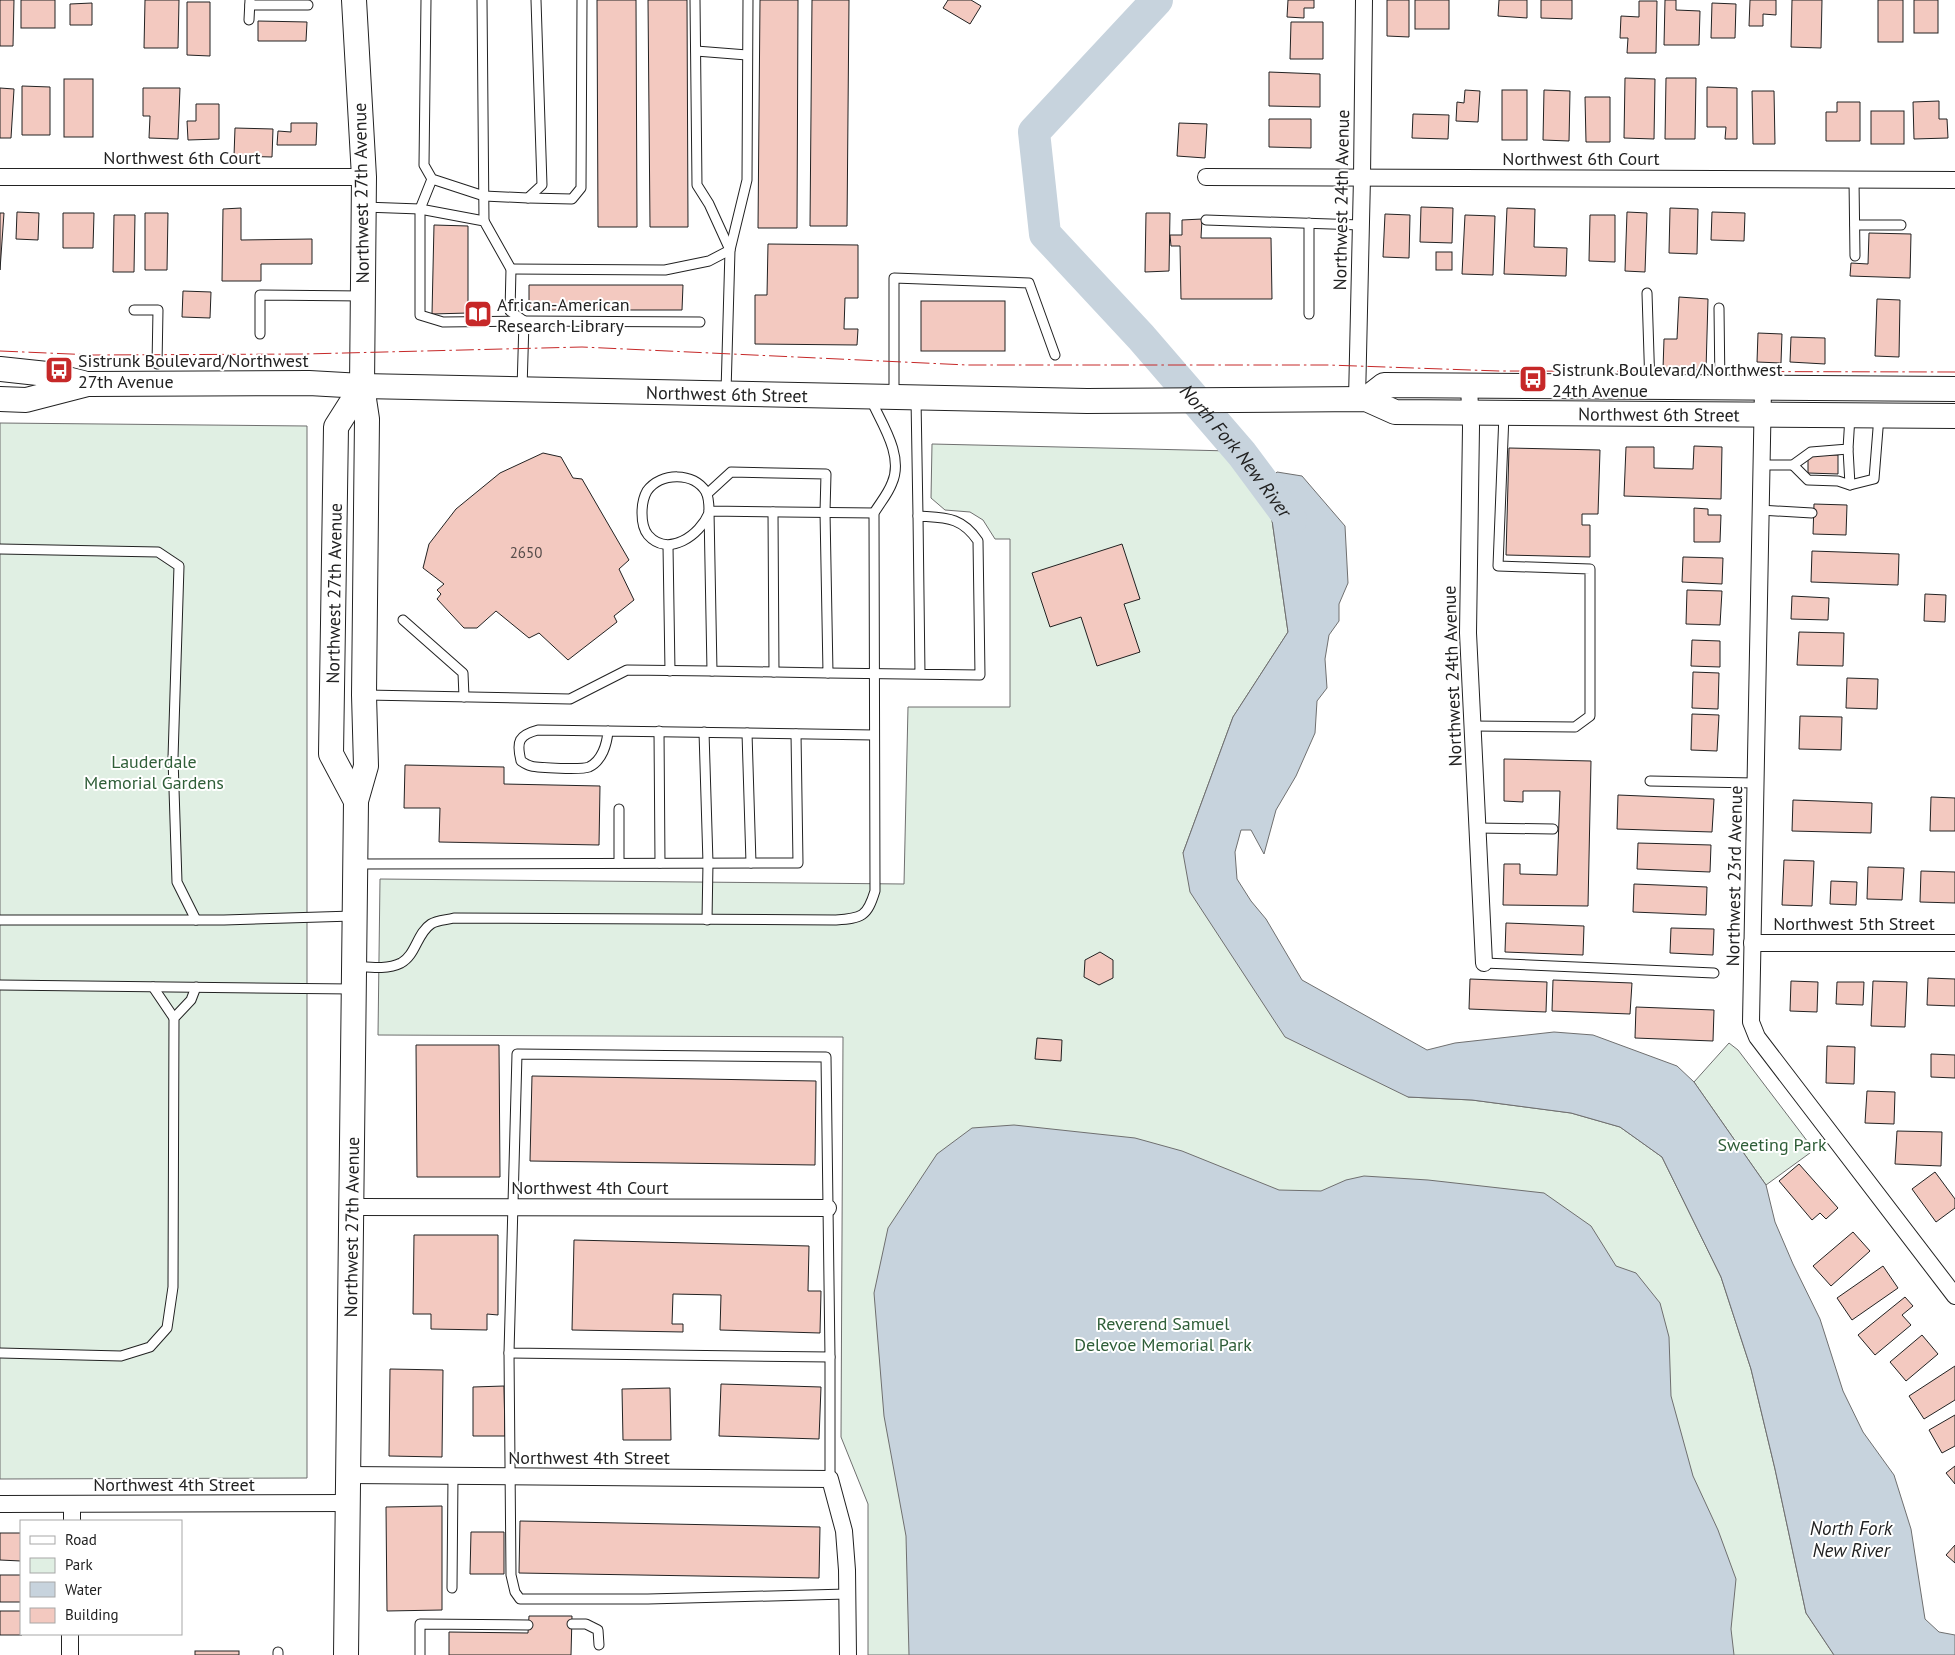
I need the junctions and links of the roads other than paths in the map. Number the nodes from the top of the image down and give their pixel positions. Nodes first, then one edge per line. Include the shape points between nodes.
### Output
1 (354, 0) edge
2 (426, 0) edge
3 (482, 0) edge
4 (536, 0) edge
5 (582, 0) edge
6 (695, 0) edge
7 (748, 0) edge
8 (1364, 0) edge
9 (250, 3) edge
10 (308, 5) dead end
11 (249, 20) dead end
12 (696, 52) junction
13 (746, 55) junction
14 (0, 177) edge
15 (364, 177) junction
16 (1206, 177) dead end
17 (1362, 177) junction
18 (432, 179) junction
19 (1854, 180) junction
20 (1955, 180) edge
21 (484, 196) junction
22 (528, 198) junction
23 (364, 207) junction
24 (420, 209) junction
25 (1206, 220) dead end
26 (484, 221) junction
27 (1309, 223) junction
28 (1361, 225) junction
29 (1855, 225) junction
30 (1901, 225) dead end
31 (730, 250) junction
32 (1855, 256) dead end
33 (511, 269) junction
34 (1647, 293) dead end
35 (363, 296) junction
36 (1719, 308) dead end
37 (134, 310) dead end
38 (1309, 314) dead end
39 (524, 321) junction
40 (700, 322) dead end
41 (260, 334) dead end
42 (1055, 355) dead end
43 (157, 364) dead end
44 (0, 369) edge
45 (88, 384) junction
46 (362, 386) junction
47 (1469, 387) junction
48 (1650, 388) junction
49 (1720, 388) junction
50 (1762, 388) junction
51 (1955, 389) edge
52 (522, 390) junction
53 (726, 394) junction
54 (870, 396) junction
55 (905, 397) junction
56 (0, 400) edge
57 (1361, 400) junction
58 (1470, 414) junction
59 (1504, 414) junction
60 (1762, 415) junction
61 (1850, 416) junction
62 (1879, 416) junction
63 (1955, 416) edge
64 (1848, 448) junction
65 (1761, 465) junction
66 (1793, 465) junction
67 (1850, 486) junction
68 (707, 494) junction
69 (1760, 510) junction
70 (709, 511) junction
71 (773, 512) junction
72 (825, 512) junction
73 (874, 513) junction
74 (1812, 514) dead end
75 (918, 516) junction
76 (668, 546) junction
77 (0, 549) edge
78 (403, 620) dead end
79 (670, 671) junction
80 (712, 671) junction
81 (774, 672) junction
82 (828, 673) junction
83 (874, 674) junction
84 (920, 674) junction
85 (364, 695) junction
86 (464, 696) junction
87 (1472, 726) junction
88 (608, 731) junction
89 (659, 732) junction
90 (704, 732) junction
91 (747, 733) junction
92 (796, 734) junction
93 (874, 735) junction
94 (1650, 781) dead end
95 (1755, 783) junction
96 (356, 801) junction
97 (619, 809) dead end
98 (1478, 828) junction
99 (1553, 829) dead end
100 (620, 863) junction
101 (660, 863) junction
102 (708, 863) junction
103 (751, 863) junction
104 (356, 864) junction
105 (356, 916) junction
106 (0, 920) edge
107 (196, 920) junction
108 (707, 920) junction
109 (1752, 943) junction
110 (1955, 943) edge
111 (1484, 964) joint
112 (1714, 973) dead end
113 (355, 978) junction
114 (0, 985) edge
115 (153, 987) junction
116 (196, 987) junction
117 (174, 1018) junction
118 (352, 1207) junction
119 (514, 1207) junction
120 (828, 1208) junction
121 (1955, 1296) edge
122 (0, 1353) edge
123 (509, 1353) junction
124 (830, 1357) junction
125 (348, 1475) junction
126 (453, 1476) junction
127 (510, 1476) junction
128 (830, 1478) junction
129 (348, 1503) junction
130 (0, 1504) edge
131 (72, 1504) junction
132 (72, 1520) edge
133 (452, 1588) dead end
134 (847, 1594) junction
135 (572, 1624) dead end
136 (528, 1625) dead end
137 (70, 1635) edge
138 (599, 1645) dead end
139 (70, 1655) edge
140 (346, 1655) edge
141 (420, 1655) edge
142 (848, 1655) edge

1 - 15 street, Northwest 27th Avenue
2 - 18 lane via 424,165
3 - 21 lane
4 - 22 lane via 542,185
5 - 22 lane via 581,188 572,199
6 - 12 lane
7 - 13 lane
8 - 17 street, Northwest 24th Avenue
9 - 10 lane
9 - 11 lane
12 - 13 lane
12 - 31 lane via 697,185
13 - 31 lane via 747,180
14 - 15 street, Northwest 6th Court
15 - 23 street, Northwest 27th Avenue
16 - 17 street, Northwest 6th Court
17 - 19 street, Northwest 6th Court
17 - 28 street, Northwest 24th Avenue
18 - 21 lane
18 - 24 lane
19 - 20 street, Northwest 6th Court
19 - 29 lane
21 - 22 lane
21 - 26 lane
23 - 24 lane
23 - 35 street, Northwest 27th Avenue
24 - 26 lane
24 - 39 lane via 420,315 443,322
25 - 27 lane
26 - 33 lane
27 - 28 lane
27 - 38 lane
28 - 57 street, Northwest 24th Avenue
29 - 30 lane
29 - 32 lane
31 - 33 lane via 709,261 665,270
31 - 53 lane
33 - 39 lane via 510,311
34 - 48 lane
35 - 41 lane via 260,295
35 - 46 street, Northwest 27th Avenue
36 - 49 lane
37 - 43 lane via 158,310
39 - 40 lane
39 - 52 lane
42 - 55 lane via 1029,283 894,278
44 - 45 street, Northwest 6th Street via 47,374
45 - 46 street, Northwest 6th Street via 309,383
45 - 56 street, Northwest 6th Street via 26,400
46 - 52 street, Northwest 6th Street
46 - 85 street, Northwest 27th Avenue via 367,426
46 - 96 street, Northwest 27th Avenue via 336,428 331,754
47 - 48 street, Northwest 6th Street
47 - 57 street, Northwest 6th Street via 1384,386
47 - 58 street, Northwest 24th Avenue
48 - 49 street, Northwest 6th Street
49 - 50 street, Northwest 6th Street
50 - 51 street, Northwest 6th Street
50 - 60 street, Northwest 23rd Avenue
52 - 53 street, Northwest 6th Street
53 - 54 street, Northwest 6th Street
54 - 55 street, Northwest 6th Street
54 - 73 lane via 894,449 895,469 893,483
55 - 57 street, Northwest 6th Street via 1086,401
55 - 75 lane
57 - 58 street, Northwest 6th Street via 1395,412
58 - 59 street, Northwest 6th Street
58 - 87 street, Northwest 24th Avenue via 1468,633
59 - 60 street, Northwest 6th Street
59 - 87 lane via 1498,566 1590,569 1590,716 1575,727
60 - 61 street, Northwest 6th Street
60 - 65 street, Northwest 23rd Avenue
61 - 62 street, Northwest 6th Street
61 - 64 lane
62 - 63 street, Northwest 6th Street
62 - 67 lane via 1874,479
64 - 66 lane via 1811,452
64 - 67 lane
65 - 66 lane
65 - 69 street, Northwest 23rd Avenue
66 - 67 lane via 1808,480 1838,481
68 - 70 lane
68 - 72 lane via 731,472 826,474
68 - 76 lane via 698,481 685,477 662,480 647,492 642,504 642,522 647,534 657,543
69 - 74 lane
69 - 95 street, Northwest 23rd Avenue
70 - 71 lane
70 - 76 lane via 694,534
70 - 80 lane
71 - 72 lane
71 - 81 lane
72 - 73 lane
72 - 82 lane
73 - 83 lane
75 - 84 lane
75 - 84 lane via 951,518 970,528 978,541 980,675
76 - 79 lane
77 - 107 lane via 158,552 179,566 173,758 177,882
78 - 86 lane via 463,673
79 - 80 lane
79 - 86 lane via 627,670 570,699
80 - 81 lane
81 - 82 lane
82 - 83 lane
83 - 84 lane
83 - 93 lane
85 - 86 lane
85 - 96 street, Northwest 27th Avenue via 366,766
87 - 98 street, Northwest 24th Avenue
88 - 88 lane via 538,730 526,733 520,741 521,761 538,768 587,768 602,754
88 - 89 lane
89 - 90 lane
89 - 101 lane
90 - 91 lane
90 - 102 lane
91 - 92 lane
91 - 103 lane
92 - 93 lane
92 - 103 lane via 798,863
93 - 108 lane via 874,891 869,908 856,919
94 - 95 lane
95 - 109 street, Northwest 23rd Avenue
96 - 104 street, Northwest 27th Avenue
97 - 100 lane
98 - 99 lane
98 - 111 street, Northwest 24th Avenue
100 - 101 lane
100 - 104 lane
101 - 102 lane
102 - 103 lane
102 - 108 lane
104 - 105 street, Northwest 27th Avenue
105 - 107 lane
105 - 113 street, Northwest 27th Avenue
106 - 107 lane
108 - 113 lane via 454,918 432,923 401,962
109 - 110 street, Northwest 5th Street
109 - 121 street, Northwest 23rd Avenue via 1751,1022 1757,1037
111 - 112 lane
113 - 116 lane
113 - 118 street, Northwest 27th Avenue
114 - 115 lane
115 - 116 lane
115 - 117 lane
116 - 117 lane via 191,1000
117 - 122 lane via 173,1286 166,1328 150,1346 121,1356
118 - 119 street, Northwest 4th Court
118 - 125 street, Northwest 27th Avenue
119 - 120 street, Northwest 4th Court
119 - 120 lane via 517,1054 826,1057
119 - 123 lane
120 - 124 lane
123 - 124 lane
123 - 127 lane
124 - 128 lane
125 - 126 street, Northwest 4th Street
125 - 129 street, Northwest 27th Avenue
126 - 127 street, Northwest 4th Street
126 - 133 lane
127 - 128 street, Northwest 4th Street
127 - 134 lane via 511,1575 520,1599
128 - 134 street via 844,1531
129 - 131 street, Northwest 4th Street
129 - 140 street, Northwest 27th Avenue
130 - 131 street, Northwest 4th Street
131 - 132 street
134 - 142 street
135 - 138 lane via 586,1624 598,1630
136 - 141 lane via 420,1624
137 - 139 street

